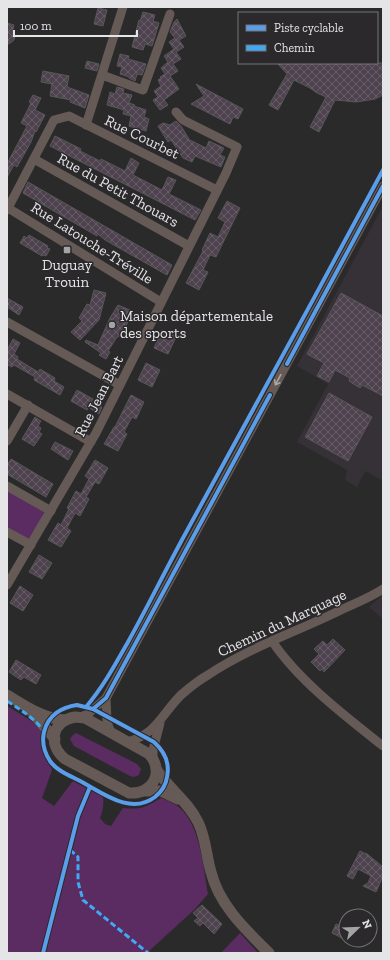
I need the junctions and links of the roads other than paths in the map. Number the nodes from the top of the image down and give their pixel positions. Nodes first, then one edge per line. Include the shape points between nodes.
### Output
1 (122, 7) edge
2 (170, 14) dead end
3 (102, 75) junction
4 (176, 112) dead end
5 (86, 126) junction
6 (34, 159) junction
7 (383, 186) edge
8 (218, 190) junction
9 (7, 209) edge
10 (189, 246) junction
11 (161, 302) junction
12 (7, 322) edge
13 (120, 385) junction
14 (7, 394) edge
15 (28, 405) junction
16 (7, 441) edge
17 (91, 442) junction
18 (7, 486) edge
19 (50, 511) junction
20 (7, 532) edge
21 (31, 545) junction
22 (7, 585) edge
23 (383, 589) edge
24 (272, 641) junction
25 (7, 695) edge
26 (106, 698) junction
27 (31, 710) junction
28 (81, 717) junction
29 (162, 719) junction
30 (65, 720) junction
31 (111, 733) junction
32 (55, 739) junction
33 (127, 742) junction
34 (383, 746) edge
35 (155, 764) junction
36 (144, 791) junction
37 (182, 801) junction
38 (269, 953) edge

1 - 3 street
2 - 3 street via 143,90
3 - 5 street
4 - 8 street, Rue Jean Bart via 183,120 237,148
5 - 6 street, Rue Courbet via 69,116 54,120
5 - 8 street, Rue Courbet
6 - 9 street
6 - 10 street, Rue du Petit Thouars
7 -> 26 street
8 - 10 street, Rue Jean Bart
9 - 11 street, Rue Latouche-Tréville
10 - 11 street, Rue Jean Bart
11 - 13 street, Rue Jean Bart
12 - 13 street
13 - 17 street, Rue Jean Bart
14 - 15 street
15 - 16 street
15 - 17 street
17 - 19 street, Rue Jean Bart
18 - 19 street
19 - 21 street, Rue Jean Bart
20 - 21 street
21 - 22 street, Rue Jean Bart
23 - 24 street, Chemin du Marquage
24 - 29 street, Chemin du Marquage via 244,653 207,675 181,696
24 - 34 street via 295,669 338,711
25 - 27 street
26 - 28 street
26 - 31 street via 107,722
27 - 30 street via 51,718
27 - 32 street
28 - 30 street
28 - 31 street
29 - 33 street, Chemin du Marquage via 143,736
29 - 35 street, Chemin du Marquage via 154,746
30 - 32 street via 57,727
31 - 33 street
32 - 36 street via 58,750 65,759 129,793 137,794
33 - 35 street via 149,754
35 - 36 street via 154,781 149,789
35 - 37 street via 166,783
36 - 37 street via 161,791
37 - 38 street via 199,823 210,872 220,897

